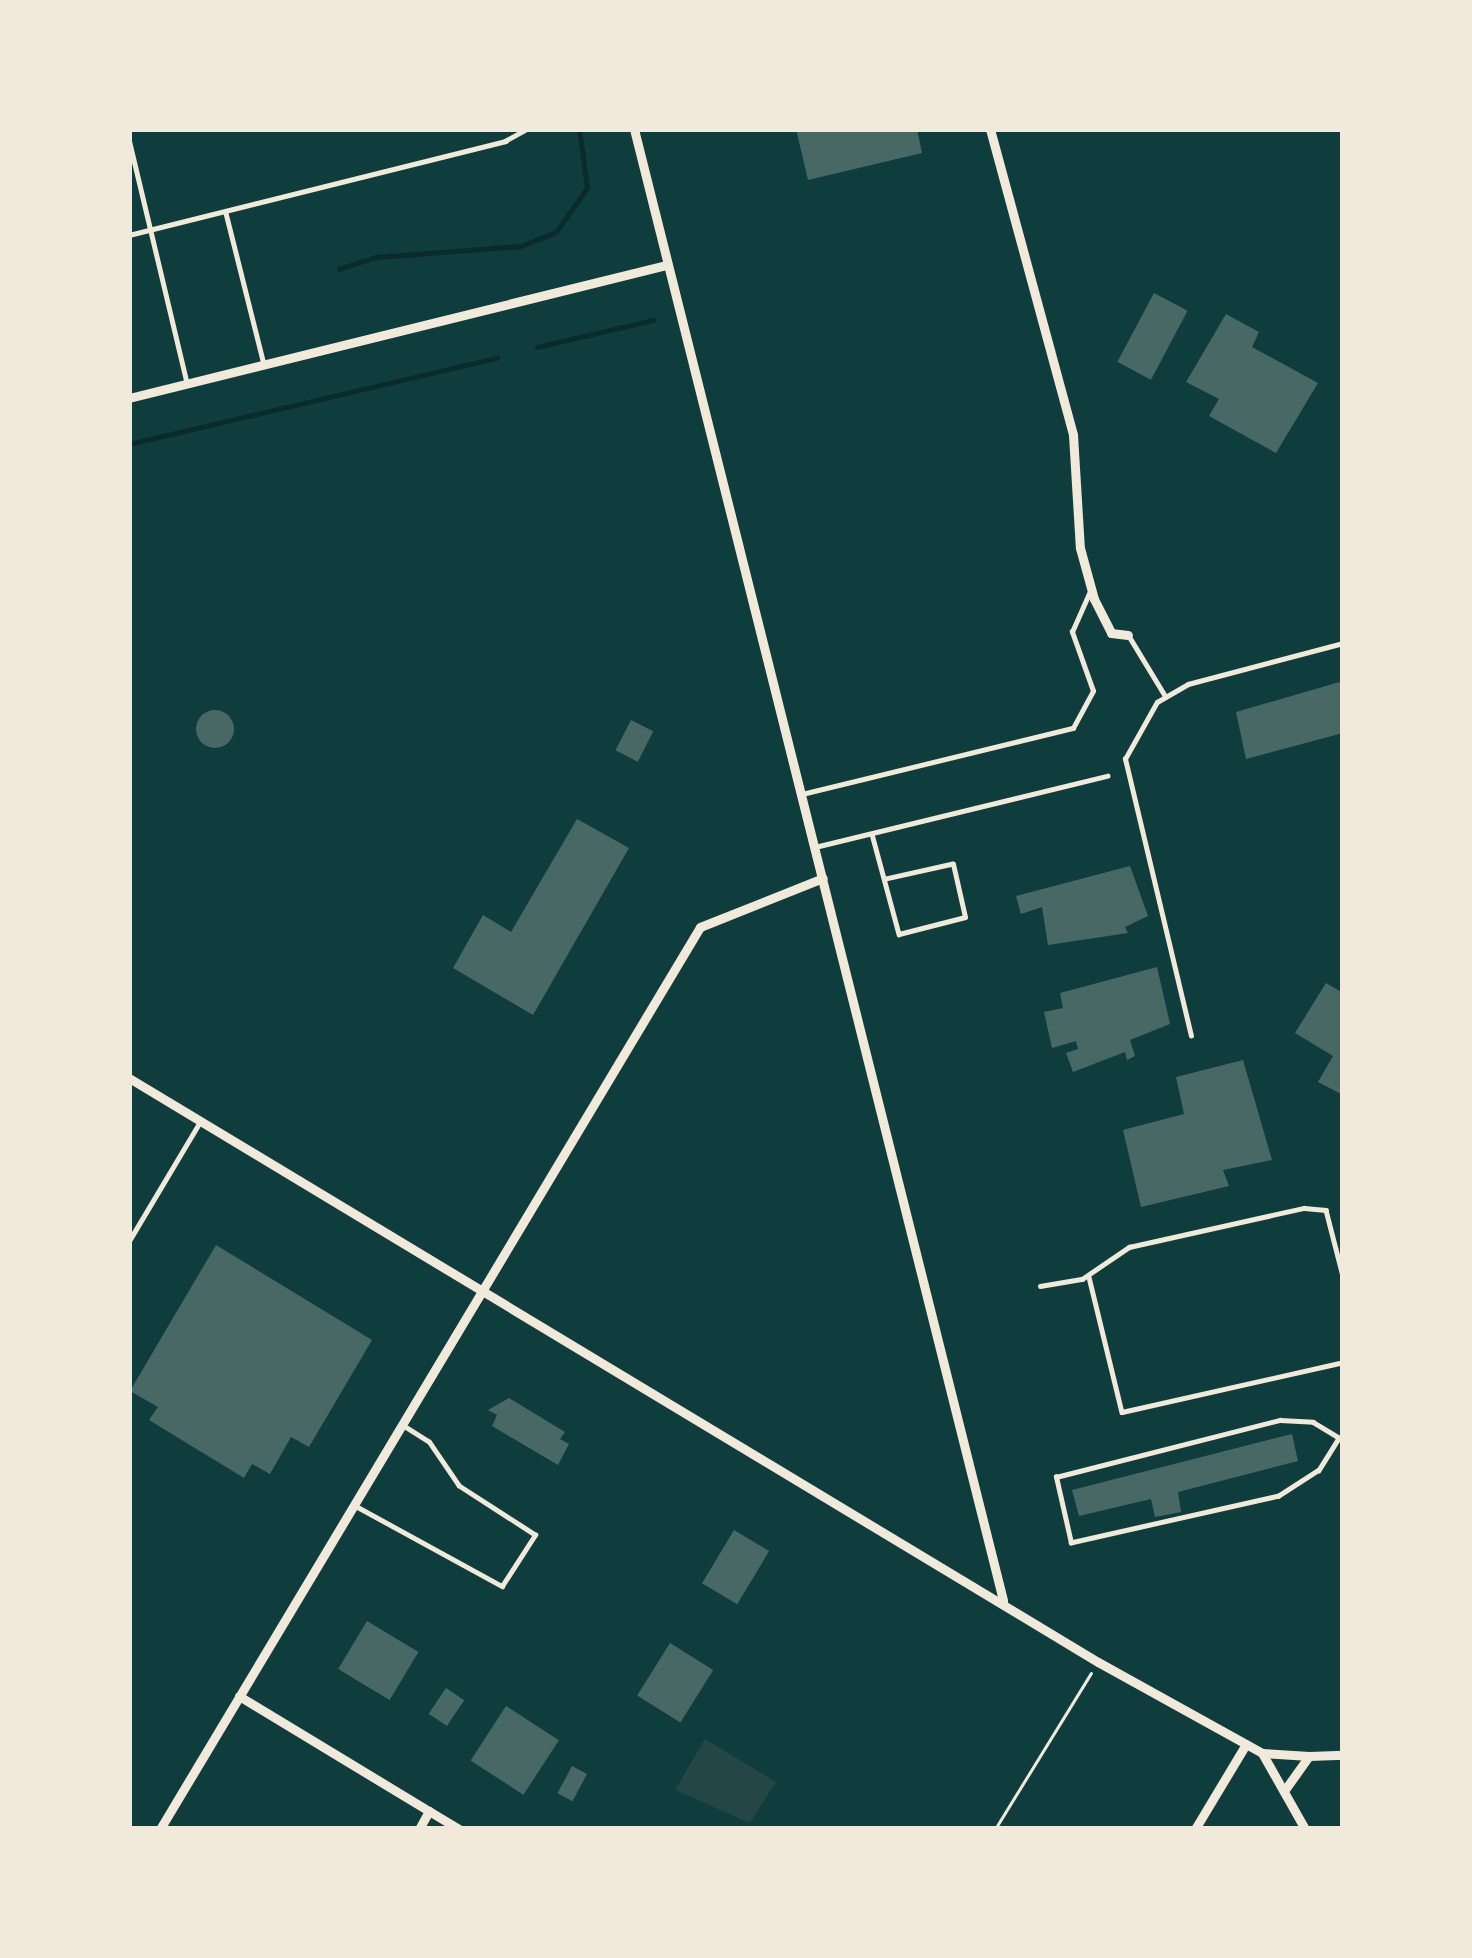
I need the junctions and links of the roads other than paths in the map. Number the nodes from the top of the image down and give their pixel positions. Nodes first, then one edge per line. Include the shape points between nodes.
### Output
1 (527, 129) edge
2 (634, 129) edge
3 (990, 129) edge
4 (129, 139) edge
5 (225, 211) junction
6 (152, 230) junction
7 (129, 235) edge
8 (666, 265) junction
9 (264, 364) junction
10 (187, 383) junction
11 (129, 398) edge
12 (1091, 589) junction
13 (1128, 634) joint
14 (1343, 643) edge
15 (1166, 697) junction
16 (1107, 776) dead end
17 (802, 794) junction
18 (872, 834) junction
19 (815, 847) junction
20 (823, 878) junction
21 (886, 879) junction
22 (1191, 1036) dead end
23 (129, 1078) edge
24 (201, 1121) junction
25 (129, 1240) edge
26 (1089, 1275) junction
27 (1343, 1276) edge
28 (1040, 1286) dead end
29 (483, 1293) junction
30 (1343, 1362) edge
31 (402, 1425) junction
32 (1341, 1440) edge
33 (354, 1505) junction
34 (1003, 1600) junction
35 (239, 1696) junction
36 (1343, 1741) edge
37 (1246, 1744) junction
38 (1324, 1752) junction
39 (1262, 1753) junction
40 (1343, 1755) edge
41 (1309, 1756) junction
42 (1284, 1791) junction
43 (429, 1811) junction
44 (1290, 1815) junction
45 (160, 1829) edge
46 (419, 1829) edge
47 (459, 1829) edge
48 (1195, 1829) edge
49 (1290, 1829) edge
50 (1304, 1829) edge

1 - 5 lane
2 - 8 street
3 - 12 street via 1072,435
4 - 6 lane
5 - 6 lane
5 - 9 lane
6 - 7 lane
6 - 10 lane
8 - 9 street
8 - 17 street
9 - 10 street
10 - 11 street
12 - 13 street via 1111,633
12 - 17 lane via 1072,632 1093,691 1073,728
13 - 15 lane
14 - 15 lane
15 - 22 lane via 1125,759
16 - 18 lane
17 - 19 street
18 - 19 lane
18 - 21 lane
19 - 20 street
20 - 29 street via 700,927
20 - 34 street
21 - 21 lane via 899,934 965,917 953,864
23 - 24 street
24 - 25 lane
24 - 29 street
26 - 27 lane via 1129,1247 1304,1208 1326,1210
26 - 28 lane
26 - 30 lane via 1122,1412
29 - 31 street
29 - 34 street
31 - 33 street
31 - 33 lane via 429,1442 458,1486 535,1535 502,1586
32 - 32 lane via 1313,1422 1280,1420 1055,1477 1071,1544 1279,1496 1319,1470
33 - 35 street
34 - 37 street
35 - 43 street
35 - 45 street
36 - 38 street
37 - 39 street
37 - 48 street
38 - 40 street
38 - 41 street
39 - 41 street
39 - 42 street
41 - 42 street
42 - 44 street
43 - 46 street
43 - 47 street
44 - 49 street
44 - 50 street

